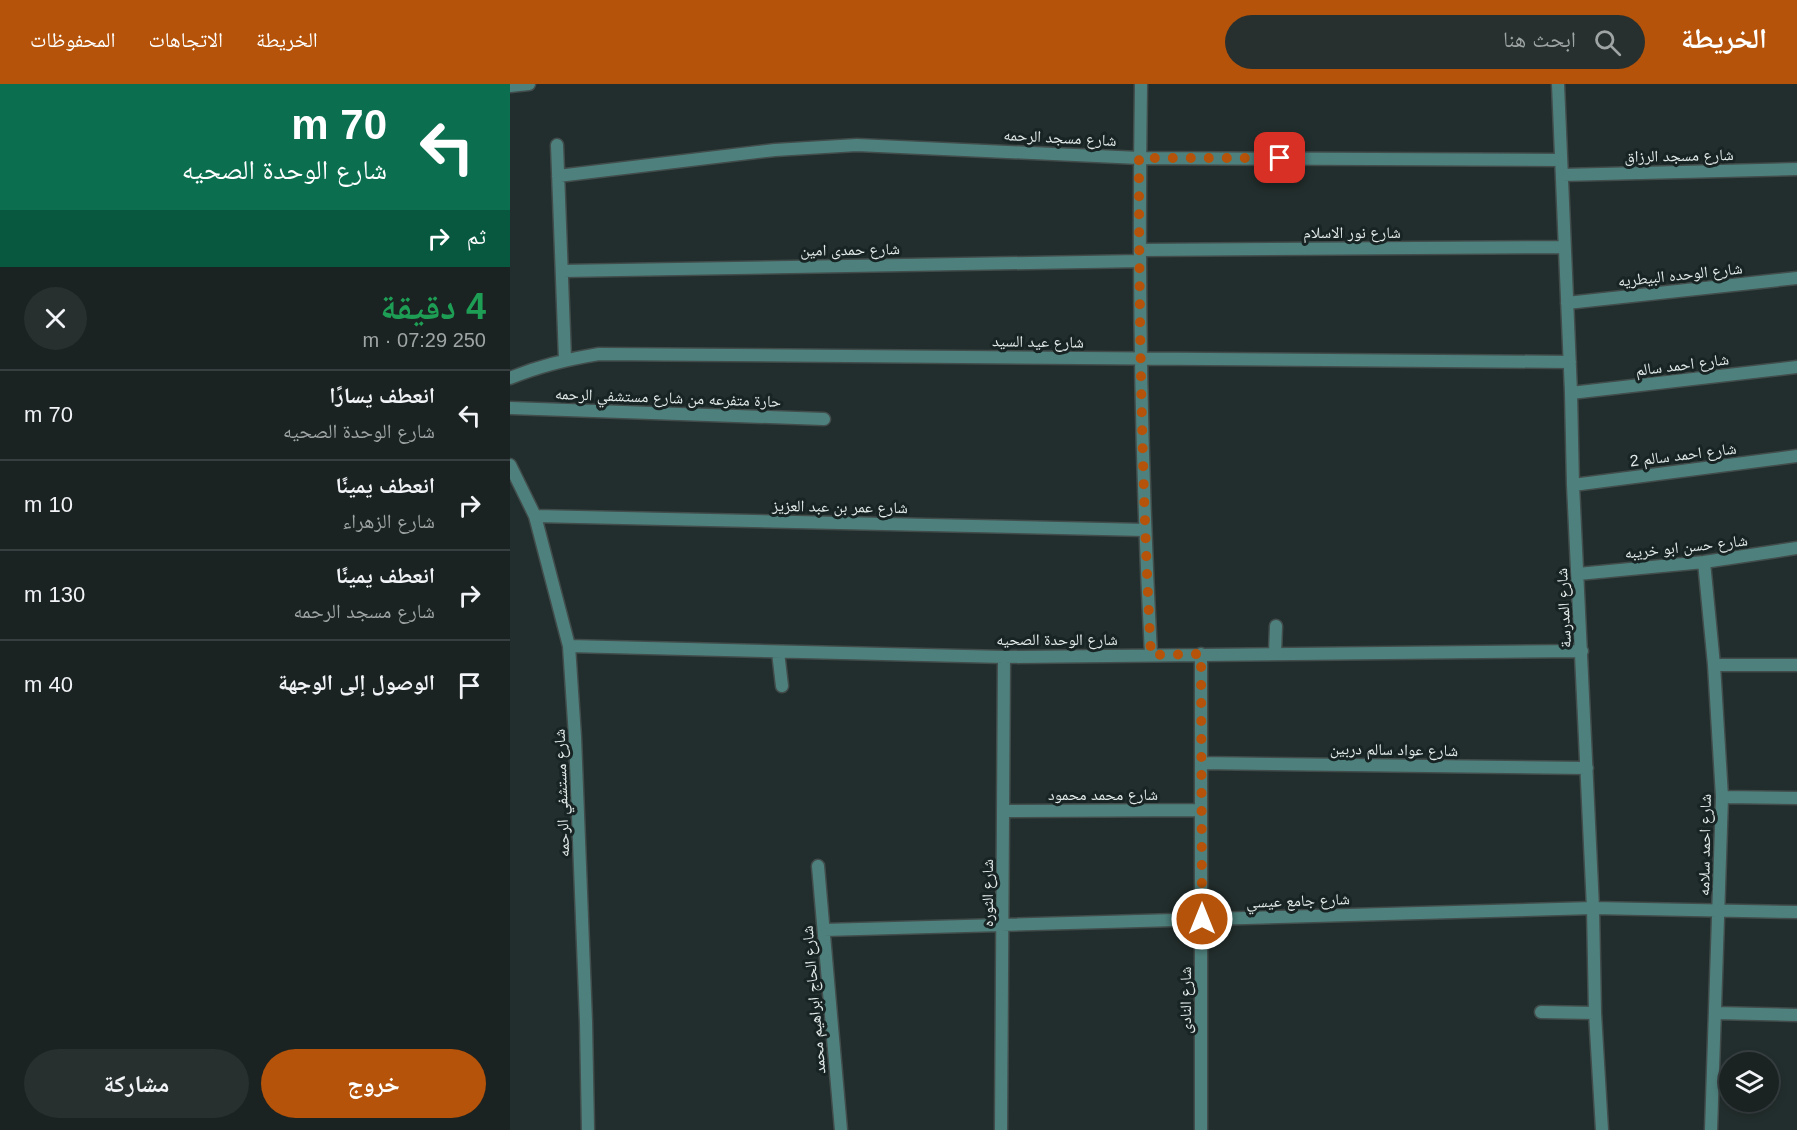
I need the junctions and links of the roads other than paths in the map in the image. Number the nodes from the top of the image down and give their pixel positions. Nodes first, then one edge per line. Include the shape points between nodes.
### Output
1 (529, 84) edge
2 (1141, 84) edge
3 (1558, 84) edge
4 (510, 86) edge
5 (557, 145) dead end
6 (1139, 158) junction
7 (1561, 160) junction
8 (1797, 169) edge
9 (1562, 175) junction
10 (558, 176) junction
11 (1565, 247) junction
12 (1140, 256) junction
13 (562, 271) junction
14 (1797, 278) edge
15 (1567, 303) junction
16 (1140, 358) junction
17 (566, 359) junction
18 (1570, 362) junction
19 (1797, 367) edge
20 (510, 378) edge
21 (1571, 393) junction
22 (510, 408) edge
23 (824, 419) dead end
24 (1797, 456) edge
25 (510, 465) edge
26 (1573, 485) junction
27 (534, 516) junction
28 (1144, 530) junction
29 (1797, 548) edge
30 (1704, 562) junction
31 (1578, 574) junction
32 (1276, 626) dead end
33 (569, 646) junction
34 (1582, 651) junction
35 (778, 652) junction
36 (1275, 653) junction
37 (1201, 654) junction
38 (1151, 655) junction
39 (1004, 657) junction
40 (1714, 665) junction
41 (1797, 665) edge
42 (782, 686) dead end
43 (1201, 763) junction
44 (1587, 768) junction
45 (1722, 797) junction
46 (1797, 798) edge
47 (1201, 810) junction
48 (1004, 811) junction
49 (818, 866) dead end
50 (1593, 908) junction
51 (1719, 911) junction
52 (1797, 912) edge
53 (1202, 919) junction
54 (1004, 925) junction
55 (824, 930) junction
56 (1541, 1012) dead end
57 (1595, 1013) junction
58 (1715, 1013) junction
59 (1797, 1015) edge
60 (588, 1130) edge
61 (842, 1130) edge
62 (1001, 1130) edge
63 (1201, 1130) edge
64 (1602, 1130) edge
65 (1711, 1130) edge

1 - 4 street
2 - 6 street
3 - 7 street, شارع المدرسة
5 - 10 street
6 - 7 street, شارع مسجد الرحمه
6 - 10 street, شارع مسجد الرحمه via 857,145 775,150
6 - 12 street
7 - 9 street, شارع المدرسة
8 - 9 street, شارع مسجد الرزاق
9 - 11 street, شارع المدرسة
10 - 13 street
11 - 12 street, شارع نور الاسلام
11 - 15 street, شارع المدرسة
12 - 13 street, شارع حمدى امين
12 - 16 street
13 - 17 street
14 - 15 street, شارع الوحده البيطريه
15 - 18 street, شارع المدرسة
16 - 17 street, شارع عيد السيد via 599,354
16 - 18 street, شارع عيد السيد
16 - 28 street
17 - 20 street, شارع عيد السيد
18 - 21 street, شارع المدرسة
19 - 21 street, شارع احمد سالم
21 - 26 street, شارع المدرسة
22 - 23 street, حارة متفرعه من شارع مستشفي الرحمه
24 - 26 street, شارع احمد سالم 2
25 - 27 street, شارع مستشفي الرحمه
26 - 31 street, شارع المدرسة
27 - 28 street, شارع عمر بن عبد العزيز
27 - 33 street, شارع مستشفي الرحمه
28 - 38 street
29 - 30 street, شارع حسن ابو خريبه
30 - 31 street, شارع حسن ابو خريبه
30 - 40 street, شارع احمد سلامه
31 - 34 street, شارع المدرسة
32 - 36 street
33 - 35 street, شارع الوحدة الصحيه
33 - 60 street, شارع مستشفي الرحمه
34 - 36 street, شارع الوحدة الصحيه
34 - 44 street, شارع المدرسة
35 - 39 street, شارع الوحدة الصحيه
35 - 42 street
36 - 37 street, شارع الوحدة الصحيه
37 - 38 street, شارع الوحدة الصحيه
37 - 43 street, شارع النادى
38 - 39 street, شارع الوحدة الصحيه
39 - 48 street, شارع الثوره
40 - 41 street
40 - 45 street, شارع احمد سلامه
43 - 44 street, شارع عواد سالم دربين
43 - 47 street, شارع النادى
44 - 50 street, شارع المدرسة
45 - 46 street
45 - 51 street, شارع احمد سلامه
47 - 48 street, شارع محمد محمود
47 - 53 street, شارع النادى
48 - 54 street, شارع الثوره
49 - 55 street, شارع الحاج ابراهيم محمد
50 - 51 street, شارع جامع عيسي
50 - 53 street, شارع جامع عيسي
50 - 57 street, شارع المدرسة
51 - 52 street, شارع جامع عيسي
51 - 58 street, شارع احمد سلامه
53 - 54 street, شارع جامع عيسي
53 - 63 street, شارع النادى
54 - 55 street, شارع جامع عيسي
54 - 62 street, شارع الثوره
55 - 61 street, شارع الحاج ابراهيم محمد
56 - 57 street
57 - 64 street, شارع المدرسة
58 - 59 street
58 - 65 street, شارع احمد سلامه

